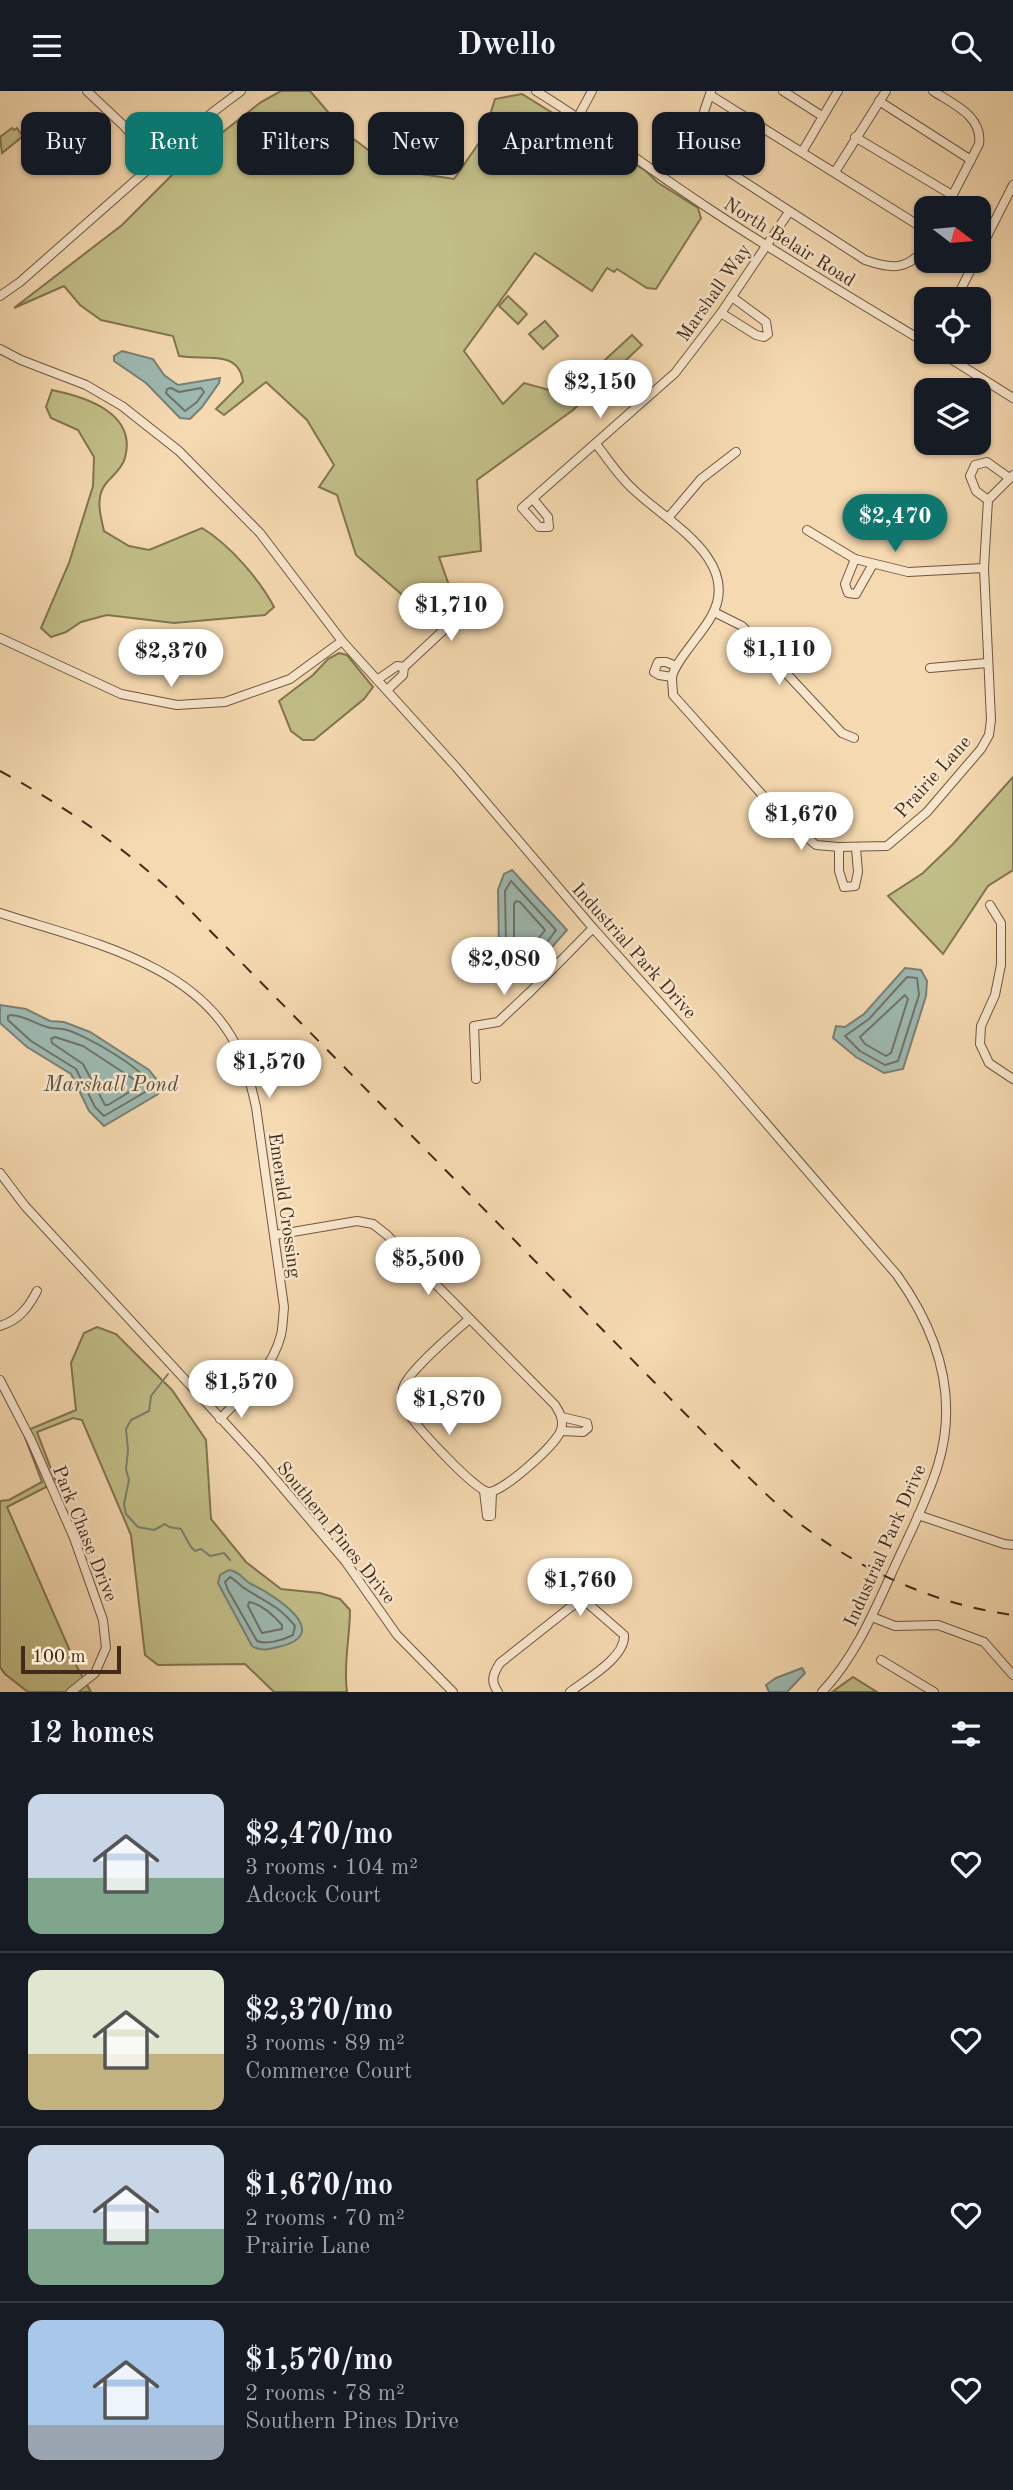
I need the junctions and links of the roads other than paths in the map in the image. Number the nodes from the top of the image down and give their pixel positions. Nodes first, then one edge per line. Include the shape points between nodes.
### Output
1 (241, 91) edge
2 (536, 91) edge
3 (592, 91) edge
4 (783, 91) edge
5 (838, 91) edge
6 (886, 91) edge
7 (933, 91) edge
8 (89, 92) edge
9 (710, 93) edge
10 (879, 101) junction
11 (213, 112) edge
12 (570, 112) edge
13 (581, 112) edge
14 (822, 116) junction
15 (125, 128) edge
16 (855, 137) junction
17 (802, 152) junction
18 (638, 160) edge
19 (971, 160) junction
20 (835, 172) junction
21 (143, 175) edge
22 (1013, 185) edge
23 (952, 195) joint
24 (789, 212) junction
25 (914, 222) edge
26 (991, 228) edge
27 (765, 245) junction
28 (914, 260) edge
29 (3, 293) edge
30 (732, 297) junction
31 (721, 313) junction
32 (914, 336) edge
33 (0, 342) edge
34 (4, 351) edge
35 (959, 364) edge
36 (1013, 398) edge
37 (596, 444) junction
38 (736, 451) dead end
39 (1011, 476) edge
40 (533, 499) dead end
41 (988, 500) junction
42 (668, 518) junction
43 (807, 530) dead end
44 (855, 559) junction
45 (873, 564) junction
46 (984, 568) junction
47 (479, 597) dead end
48 (714, 613) junction
49 (0, 638) edge
50 (342, 641) junction
51 (987, 663) junction
52 (676, 666) junction
53 (404, 667) junction
54 (930, 669) dead end
55 (672, 677) junction
56 (377, 680) junction
57 (387, 690) junction
58 (855, 739) dead end
59 (839, 847) junction
60 (856, 848) junction
61 (989, 905) dead end
62 (0, 913) edge
63 (593, 928) junction
64 (476, 1079) dead end
65 (1013, 1079) edge
66 (0, 1173) edge
67 (275, 1235) junction
68 (37, 1291) dead end
69 (469, 1319) junction
70 (0, 1326) edge
71 (0, 1380) edge
72 (562, 1417) junction
73 (220, 1419) junction
74 (561, 1431) junction
75 (918, 1515) junction
76 (1013, 1545) edge
77 (872, 1618) junction
78 (881, 1660) dead end
79 (1013, 1675) edge
80 (71, 1692) edge
81 (453, 1692) edge
82 (498, 1692) edge
83 (570, 1692) edge
84 (822, 1692) edge
85 (934, 1692) edge

1 - 11 street
2 - 12 street, North Belair Road
3 - 13 street
4 - 14 street
5 - 14 street
6 - 10 street
7 - 19 street via 975,121 980,136
8 - 15 street
9 - 17 street
9 - 24 street via 698,130 703,156
10 - 16 street
10 - 19 street
14 - 17 street
16 - 20 street
16 - 23 street
17 - 20 street
18 - 27 street, North Belair Road
19 - 23 street
20 - 25 street
21 - 29 street
22 - 26 street
24 - 27 street, Marshall Way
24 - 28 street via 865,260 886,267
27 - 30 street, Marshall Way
27 - 32 street, North Belair Road
30 - 31 street, Marshall Way
30 - 31 street via 766,322 768,334 756,335
31 - 37 street, Marshall Way via 675,373
33 - 34 street, Industrial Park Drive
34 - 50 street, Industrial Park Drive via 86,385 122,406 179,451 260,533
35 - 36 street
37 - 40 street, Marshall Way
37 - 42 street via 632,489
38 - 42 street via 701,479
39 - 41 street
39 - 41 street via 987,462 975,465 970,476 976,491
41 - 46 street, Prairie Lane
42 - 48 street via 703,548 720,583
43 - 44 street
44 - 45 street
44 - 45 street via 845,584 848,593 856,594
45 - 46 street via 908,572
46 - 51 street, Prairie Lane
47 - 53 street
48 - 52 street
48 - 58 street via 742,626 842,733
49 - 50 street via 121,694 177,705 225,702 290,679
50 - 56 street, Industrial Park Drive
51 - 54 street
51 - 60 street, Prairie Lane via 991,720 981,749 927,812 887,846
52 - 55 street
52 - 55 street, Prairie Lane via 658,662 654,672
53 - 56 street via 397,666
53 - 57 street via 403,675
55 - 59 street, Prairie Lane via 673,695 783,818 816,845
56 - 57 street, Industrial Park Drive
57 - 63 street, Industrial Park Drive
59 - 60 street, Prairie Lane
59 - 60 street via 844,887 855,886
61 - 65 street via 1001,923 1001,965 979,1044 989,1063
62 - 67 street, Emerald Crossing via 133,957 170,975 226,1028 251,1082
63 - 64 street via 498,1022 474,1027
63 - 75 street, Industrial Park Drive via 897,1275 919,1309 939,1359 945,1409 940,1455
66 - 73 street, Southern Pines Drive
67 - 69 street via 357,1221 373,1224
67 - 73 street, Emerald Crossing via 284,1307 281,1335 256,1383
68 - 70 street via 28,1308
69 - 72 street
69 - 74 street via 411,1375 403,1388 409,1416 464,1475 488,1492 533,1461
71 - 80 street, Park Chase Drive via 74,1538 103,1620 106,1648 95,1673
72 - 74 street
72 - 74 street via 587,1423 588,1428 583,1433
73 - 81 street, Southern Pines Drive via 345,1561 397,1635
75 - 76 street
75 - 77 street, Industrial Park Drive
77 - 79 street via 895,1626 938,1625 984,1642
77 - 84 street, Industrial Park Drive
78 - 85 street
82 - 83 street via 493,1674 500,1663 577,1602 585,1601 624,1635 625,1644 618,1655

